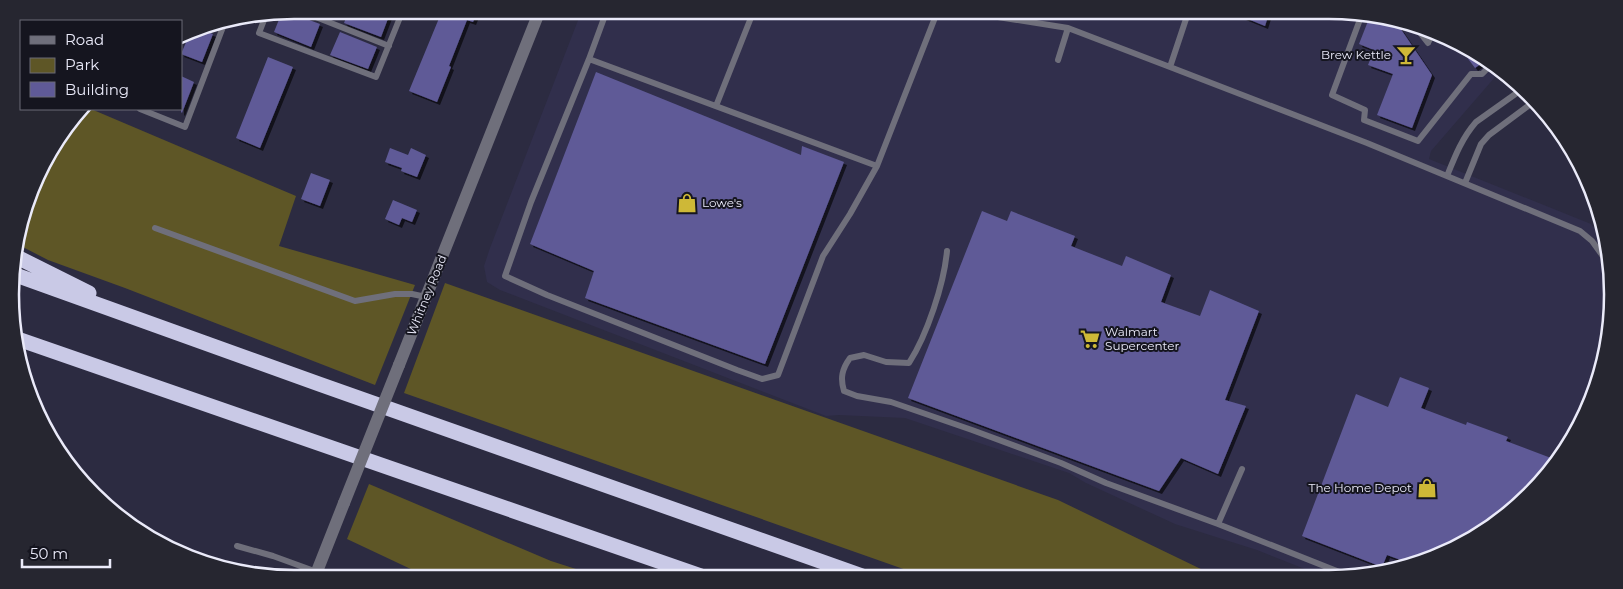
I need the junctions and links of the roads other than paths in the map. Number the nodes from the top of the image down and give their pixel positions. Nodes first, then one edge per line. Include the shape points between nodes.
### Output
1 (321, 19) edge
2 (399, 19) edge
3 (536, 19) edge
4 (604, 19) edge
5 (750, 19) edge
6 (934, 19) edge
7 (1011, 19) edge
8 (1186, 19) edge
9 (264, 20) edge
10 (1360, 20) edge
11 (224, 28) edge
12 (1068, 28) junction
13 (1422, 35) edge
14 (1430, 38) edge
15 (389, 46) junction
16 (589, 58) junction
17 (1058, 60) dead end
18 (1170, 67) junction
19 (1487, 69) edge
20 (1516, 93) edge
21 (716, 106) junction
22 (1529, 106) edge
23 (152, 111) edge
24 (877, 166) junction
25 (1447, 176) junction
26 (1465, 183) junction
27 (155, 228) dead end
28 (947, 251) dead end
29 (1601, 254) edge
30 (21, 259) edge
31 (19, 276) edge
32 (426, 297) junction
33 (115, 309) junction
34 (23, 341) edge
35 (1242, 469) dead end
36 (1218, 524) junction
37 (237, 546) dead end
38 (302, 570) edge
39 (317, 570) edge
40 (684, 570) edge
41 (845, 570) edge
42 (1337, 570) edge

1 - 15 lane
2 - 15 lane
3 - 32 street, Whitney Road
4 - 16 lane
5 - 21 lane
6 - 24 lane
7 - 12 lane
8 - 18 lane
9 - 15 lane via 259,32 376,77
10 - 19 lane via 1332,95 1365,110 1364,120 1418,141 1471,74 1482,74
11 - 23 lane via 185,127
12 - 17 lane
12 - 18 lane
13 - 14 lane via 1428,43
16 - 21 lane
16 - 24 lane via 505,276 703,357 762,379 778,375 824,256
18 - 25 lane
20 - 25 lane via 1471,128
21 - 24 lane
22 - 26 lane via 1481,144
25 - 26 lane
26 - 29 lane via 1580,231
27 - 32 lane via 355,301 395,294
28 - 36 lane via 946,272 919,348 909,363 886,362 864,355 850,358 843,368 841,381 844,392 891,402 972,430
30 - 33 highway via 78,286
31 - 33 highway
32 - 39 street, Whitney Road, bridge
33 - 41 highway
34 - 40 highway
35 - 36 lane
36 - 42 lane
37 - 38 lane via 273,556

